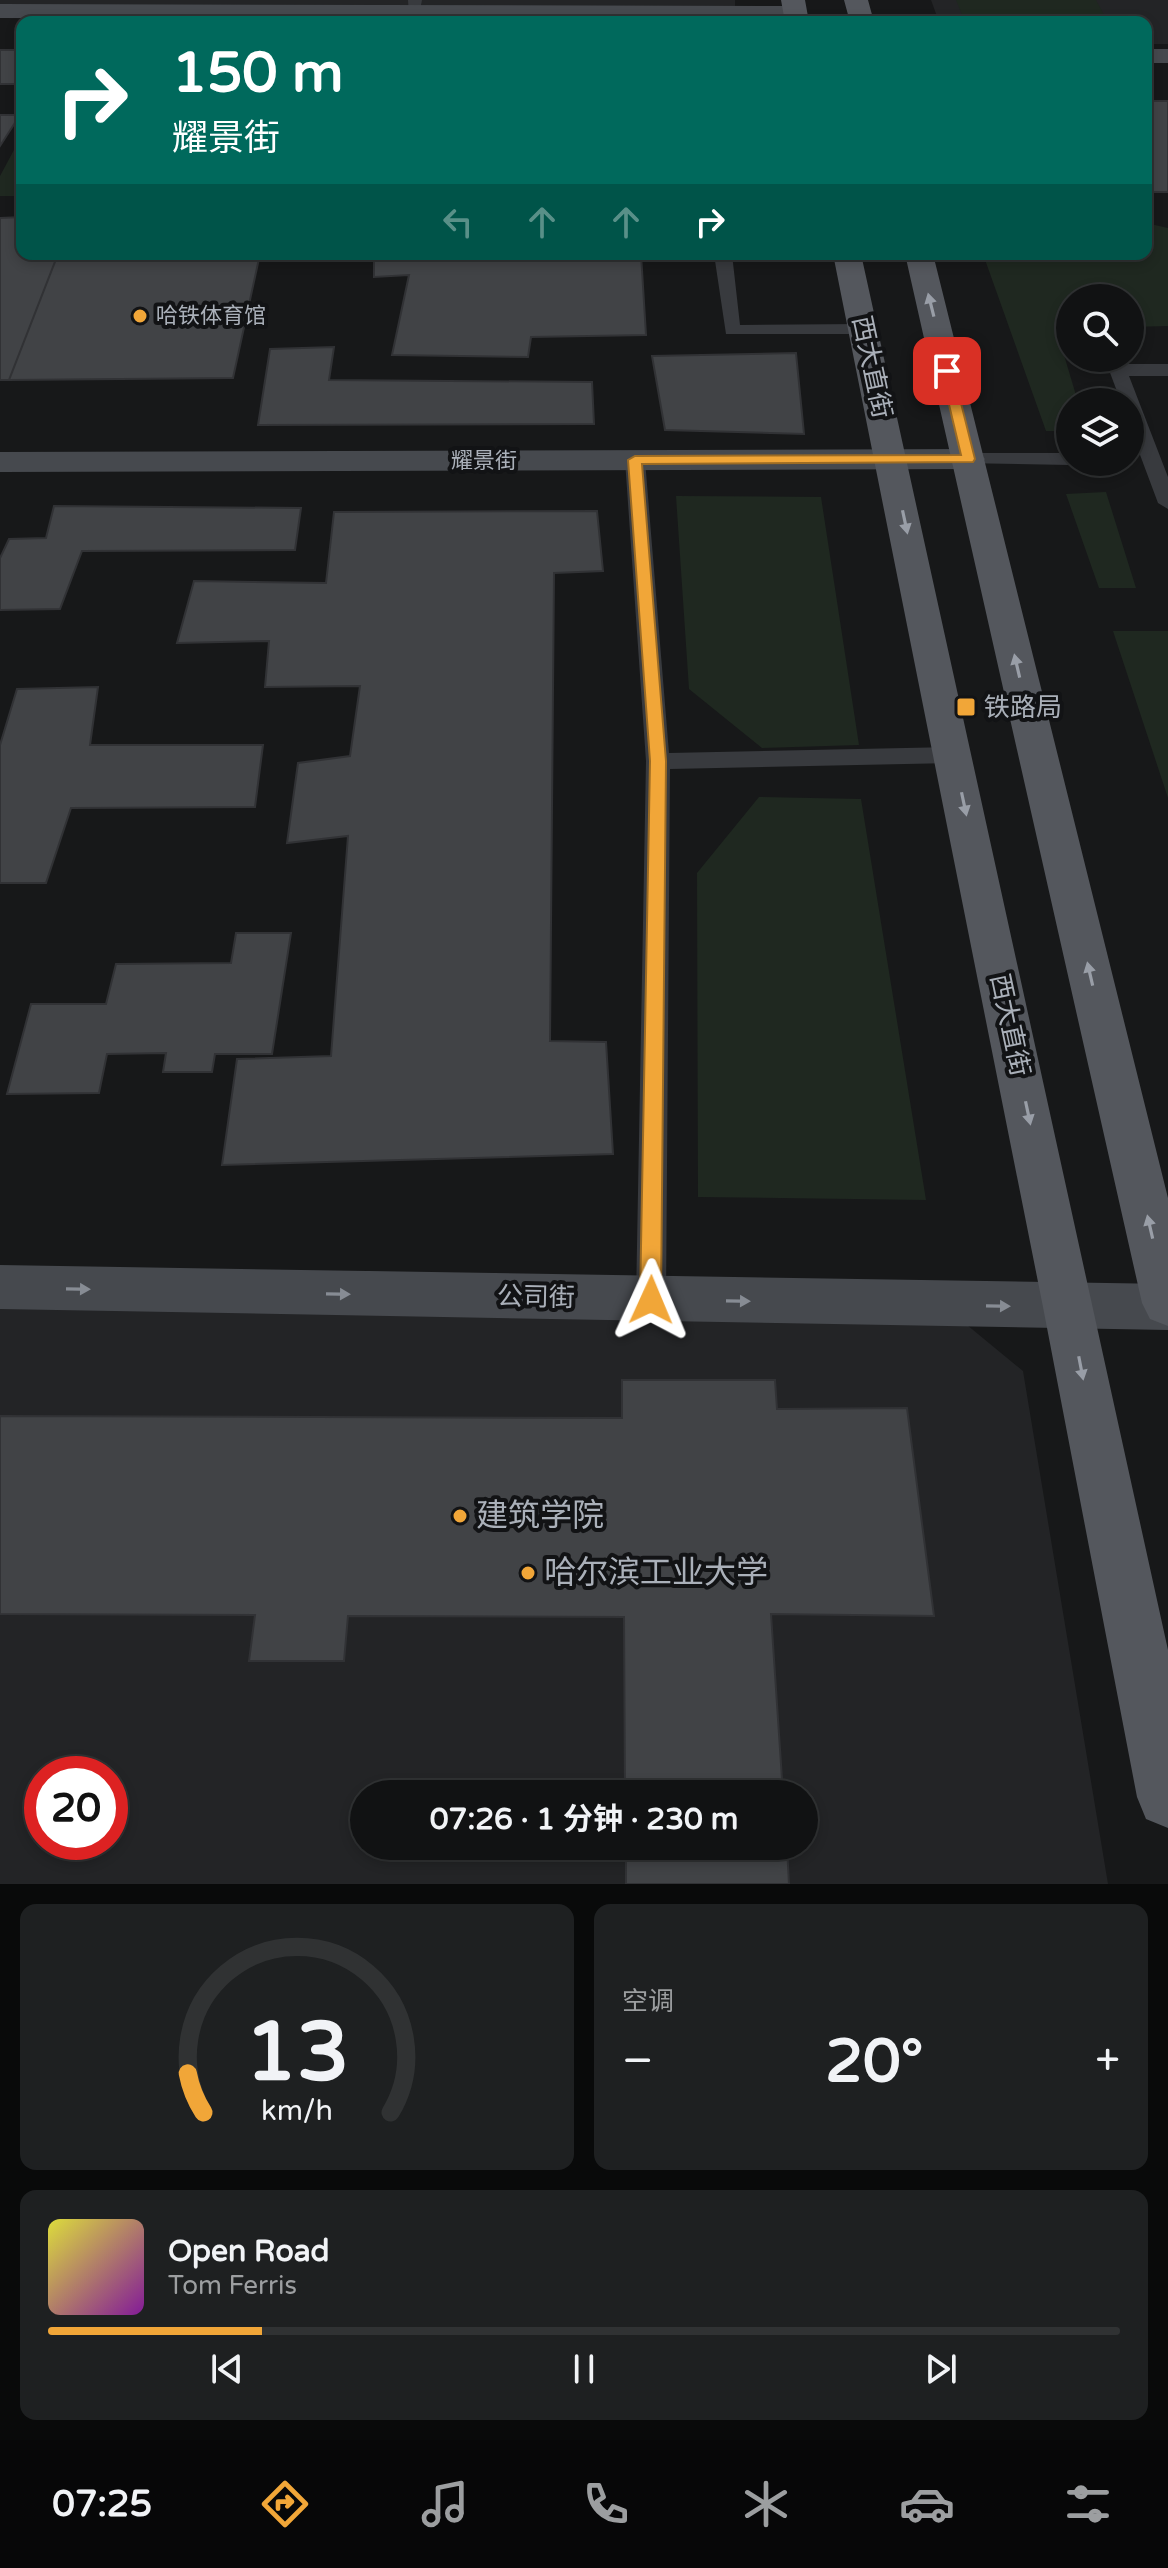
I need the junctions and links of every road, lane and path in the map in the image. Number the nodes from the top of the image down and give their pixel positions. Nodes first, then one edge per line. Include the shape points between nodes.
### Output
1 (414, 6) edge
2 (564, 6) edge
3 (0, 11) edge
4 (795, 12) edge
5 (500, 16) edge
6 (514, 16) edge
7 (724, 260) edge
8 (848, 260) edge
9 (920, 260) edge
10 (863, 329) junction
11 (1168, 370) edge
12 (1125, 388) edge
13 (1144, 440) edge
14 (892, 459) junction
15 (968, 459) junction
16 (1056, 459) edge
17 (1144, 459) edge
18 (1151, 459) junction
19 (635, 460) junction
20 (0, 462) edge
21 (1168, 503) edge
22 (953, 755) junction
23 (658, 761) junction
24 (0, 1287) edge
25 (651, 1300) junction
26 (1168, 1305) edge
27 (1069, 1307) junction
28 (1168, 1797) edge

1 - 3 street
1 - 5 street
2 - 4 street
2 - 6 street
7 - 10 lane via 732,330
8 - 10 main road, 西大直街
15 -> 9 main road
10 - 14 main road, 西大直街
11 - 12 lane via 1118,370
13 - 18 lane
14 - 15 street, 耀景街
14 - 19 street, 耀景街
14 -> 22 main road, 西大直街
15 - 16 lane
26 -> 15 main road
17 - 18 lane
18 - 21 lane
19 - 20 street, 耀景街
19 - 23 lane
22 - 23 lane
22 -> 27 main road, 西大直街
23 - 25 lane
24 -> 25 street, 公司街
25 -> 27 street, 公司街
26 - 27 street, 公司街
27 -> 28 main road, 西大直街

